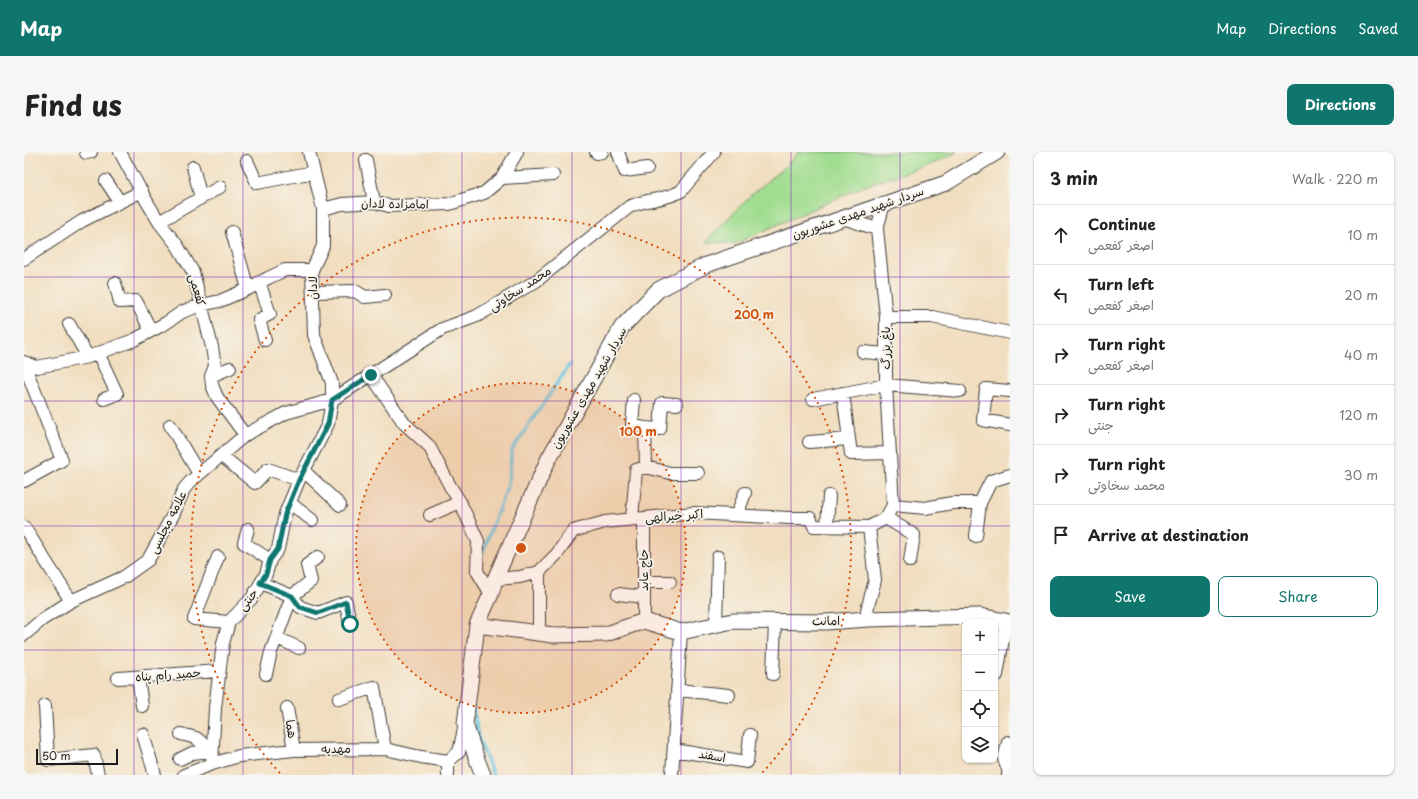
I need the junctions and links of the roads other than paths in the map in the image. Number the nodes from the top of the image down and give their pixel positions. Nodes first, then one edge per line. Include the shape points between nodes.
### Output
1 (120, 152) edge
2 (309, 152) edge
3 (517, 152) edge
4 (596, 152) edge
5 (602, 152) edge
6 (618, 152) edge
7 (714, 152) edge
8 (997, 152) edge
9 (366, 160) dead end
10 (247, 161) dead end
11 (193, 167) dead end
12 (648, 168) dead end
13 (314, 172) junction
14 (553, 175) dead end
15 (502, 178) junction
16 (106, 181) dead end
17 (220, 187) dead end
18 (142, 192) junction
19 (201, 198) junction
20 (120, 202) junction
21 (374, 202) junction
22 (884, 204) junction
23 (323, 209) junction
24 (843, 218) junction
25 (159, 222) junction
26 (877, 230) junction
27 (232, 232) dead end
28 (24, 258) edge
29 (312, 270) junction
30 (259, 282) junction
31 (115, 283) dead end
32 (248, 289) junction
33 (313, 292) junction
34 (385, 295) dead end
35 (201, 305) junction
36 (886, 317) junction
37 (69, 324) dead end
38 (151, 331) junction
39 (1010, 333) edge
40 (265, 340) dead end
41 (863, 352) dead end
42 (886, 354) junction
43 (93, 355) junction
44 (24, 363) edge
45 (230, 368) dead end
46 (371, 375) junction
47 (211, 376) junction
48 (886, 385) junction
49 (960, 391) dead end
50 (1010, 391) edge
51 (843, 393) junction
52 (104, 398) dead end
53 (813, 398) dead end
54 (332, 400) junction
55 (634, 400) dead end
56 (677, 404) dead end
57 (1010, 424) edge
58 (170, 425) dead end
59 (645, 428) junction
60 (245, 436) junction
61 (849, 439) junction
62 (809, 442) dead end
63 (890, 453) junction
64 (222, 456) junction
65 (646, 467) junction
66 (698, 473) dead end
67 (199, 474) junction
68 (302, 475) junction
69 (1010, 475) edge
70 (24, 481) edge
71 (745, 493) dead end
72 (829, 496) dead end
73 (460, 502) junction
74 (290, 503) junction
75 (980, 503) junction
76 (340, 504) dead end
77 (893, 505) junction
78 (430, 515) dead end
79 (737, 515) junction
80 (886, 518) junction
81 (638, 519) junction
82 (312, 520) dead end
83 (827, 526) junction
84 (24, 527) edge
85 (869, 527) junction
86 (248, 529) dead end
87 (976, 536) dead end
88 (218, 557) dead end
89 (318, 557) dead end
90 (718, 557) dead end
91 (270, 560) junction
92 (910, 561) dead end
93 (539, 572) junction
94 (495, 579) junction
95 (644, 582) junction
96 (670, 582) dead end
97 (260, 583) junction
98 (491, 594) junction
99 (618, 594) dead end
100 (292, 596) junction
101 (644, 597) junction
102 (71, 601) junction
103 (868, 619) junction
104 (644, 621) junction
105 (775, 621) junction
106 (1008, 621) edge
107 (229, 622) junction
108 (350, 624) dead end
109 (716, 624) junction
110 (477, 625) junction
111 (681, 632) junction
112 (539, 633) junction
113 (24, 635) edge
114 (277, 638) junction
115 (299, 648) dead end
116 (998, 670) edge
117 (219, 671) junction
118 (266, 674) dead end
119 (772, 674) dead end
120 (138, 677) junction
121 (118, 678) dead end
122 (678, 690) junction
123 (729, 695) dead end
124 (339, 699) dead end
125 (45, 706) dead end
126 (142, 706) dead end
127 (287, 708) dead end
128 (465, 724) junction
129 (144, 734) dead end
130 (181, 734) dead end
131 (750, 735) dead end
132 (1008, 742) dead end
133 (384, 748) junction
134 (294, 750) junction
135 (674, 750) junction
136 (212, 751) junction
137 (180, 759) dead end
138 (448, 761) junction
139 (212, 764) junction
140 (98, 775) edge
141 (155, 775) edge
142 (184, 775) edge
143 (448, 775) edge
144 (483, 775) edge
145 (672, 775) edge
146 (1008, 775) edge

1 - 18 street, کفعمی
2 - 13 street, لادان
3 - 15 street, امامزاده لادان
4 - 5 street
6 - 12 street via 625,171
7 - 46 street, محمد سخاوتی via 682,192 637,203 536,281 477,316 442,329
8 - 22 street, سردار شهید مهدی عشوریون via 946,183
9 - 21 street
10 - 13 street via 257,183
11 - 19 street
13 - 23 street, لادان
14 - 15 street
15 - 21 street, امامزاده لادان via 484,193 449,204 389,206
16 - 20 street
17 - 19 street
18 - 20 street
18 - 25 street, کفعمی
19 - 25 street
20 - 28 street
21 - 23 street, امامزاده لادان via 342,204
22 - 24 street, سردار شهید مهدی عشوریون
22 - 26 street
23 - 29 street, لادان via 323,246
24 - 26 street
24 - 94 street, سردار شهید مهدی عشوریون via 706,265 658,290 622,327 548,460
25 - 35 street, کفعمی via 193,272
26 - 36 street
27 - 32 street
29 - 30 street via 285,270
29 - 33 street, لادان
30 - 32 street
30 - 40 street via 270,314 259,320
31 - 38 street via 120,302 136,301
32 - 35 street via 220,301
33 - 34 street via 355,290 365,297
33 - 54 street, لادان via 314,335 332,383
35 - 38 street via 182,312
35 - 47 street, کفعمی via 215,366
36 - 39 street, باغ بزرگ via 932,317
36 - 42 street, باغ بزرگ
37 - 43 street
38 - 43 street
41 - 42 street
42 - 48 street, باغ بزرگ
43 - 44 street via 37,367
43 - 52 street via 117,394
44 - 70 street via 62,460
45 - 47 street
46 - 54 street, محمد سخاوتی
46 - 73 street via 404,423 429,446
47 - 60 street, کفعمی via 217,396
48 - 49 street
48 - 51 street
48 - 63 street, باغ بزرگ
50 - 57 street via 986,389 983,420
51 - 53 street
51 - 61 street
54 - 60 street, علامه مجلسی via 286,413
54 - 68 street, جنتی via 328,424
55 - 59 street via 632,425
56 - 59 street via 662,403 660,429
58 - 67 street
59 - 65 street
60 - 64 street, علامه مجلسی
61 - 62 street
61 - 63 street via 851,454
63 - 77 street, باغ بزرگ
64 - 67 street, علامه مجلسی
64 - 68 street via 255,483 268,469
65 - 66 street via 670,473
65 - 81 street, حاج عابد via 636,470
67 - 102 street, علامه مجلسی via 184,489 148,560 124,577
68 - 74 street, جنتی
68 - 76 street
69 - 75 street via 991,481
71 - 79 street
72 - 83 street
73 - 78 street
73 - 98 street via 478,540 477,571
74 - 82 street
74 - 91 street, جنتی via 285,514 278,549
75 - 77 street via 952,503 925,508
75 - 87 street
77 - 80 street
79 - 81 street, اکبر خیرالهی via 694,513
79 - 83 street, اکبر خیرالهی via 810,518 814,526
80 - 85 street
80 - 92 street via 914,535
81 - 93 street, اکبر خیرالهی via 605,522 573,531 557,554
81 - 95 street, حاج عابد
83 - 85 street, اکبر خیرالهی
84 - 102 street
85 - 103 street via 875,580 867,610
86 - 91 street via 244,543
88 - 107 street via 194,619
89 - 100 street via 307,565 311,581
90 - 109 street
91 - 97 street, جنتی
93 - 94 street
93 - 112 street
94 - 98 street, سردار شهید مهدی عشوریون
95 - 96 street
95 - 101 street, حاج عابد
97 - 100 street
97 - 107 street, جنتی via 252,598
98 - 110 street, سردار شهید مهدی عشوریون
99 - 101 street
100 - 108 street via 300,607 318,613 346,602
100 - 114 street
101 - 104 street, حاج عابد
102 - 113 street, علامه مجلسی
103 - 105 street, امانت via 826,622
103 - 106 street, امانت via 980,616
104 - 111 street, امانت
104 - 112 street via 606,634
105 - 109 street, امانت via 733,621
105 - 119 street
106 - 116 street
107 - 117 street, جنتی
109 - 111 street, امانت
110 - 112 street
110 - 128 street, سردار شهید مهدی عشوریون
111 - 122 street
114 - 115 street
114 - 118 street
117 - 120 street, حمید رام پناه
117 - 136 street, جنتی
120 - 121 street, حمید رام پناه
120 - 126 street
122 - 123 street
122 - 135 street
124 - 133 street via 374,687
125 - 140 street via 48,760 94,755
127 - 134 street, هما
128 - 138 street via 459,752
128 - 144 street, سردار شهید مهدی عشوریون
129 - 141 street
130 - 136 street via 196,738
131 - 135 street, اسفند via 747,762
132 - 146 street via 1004,759
133 - 134 street, مهدیه
133 - 138 street, مهدیه
134 - 139 street, مهدیه via 239,756
135 - 145 street
136 - 137 street via 192,752
136 - 139 street, جنتی
138 - 143 street
139 - 142 street, مهدیه

